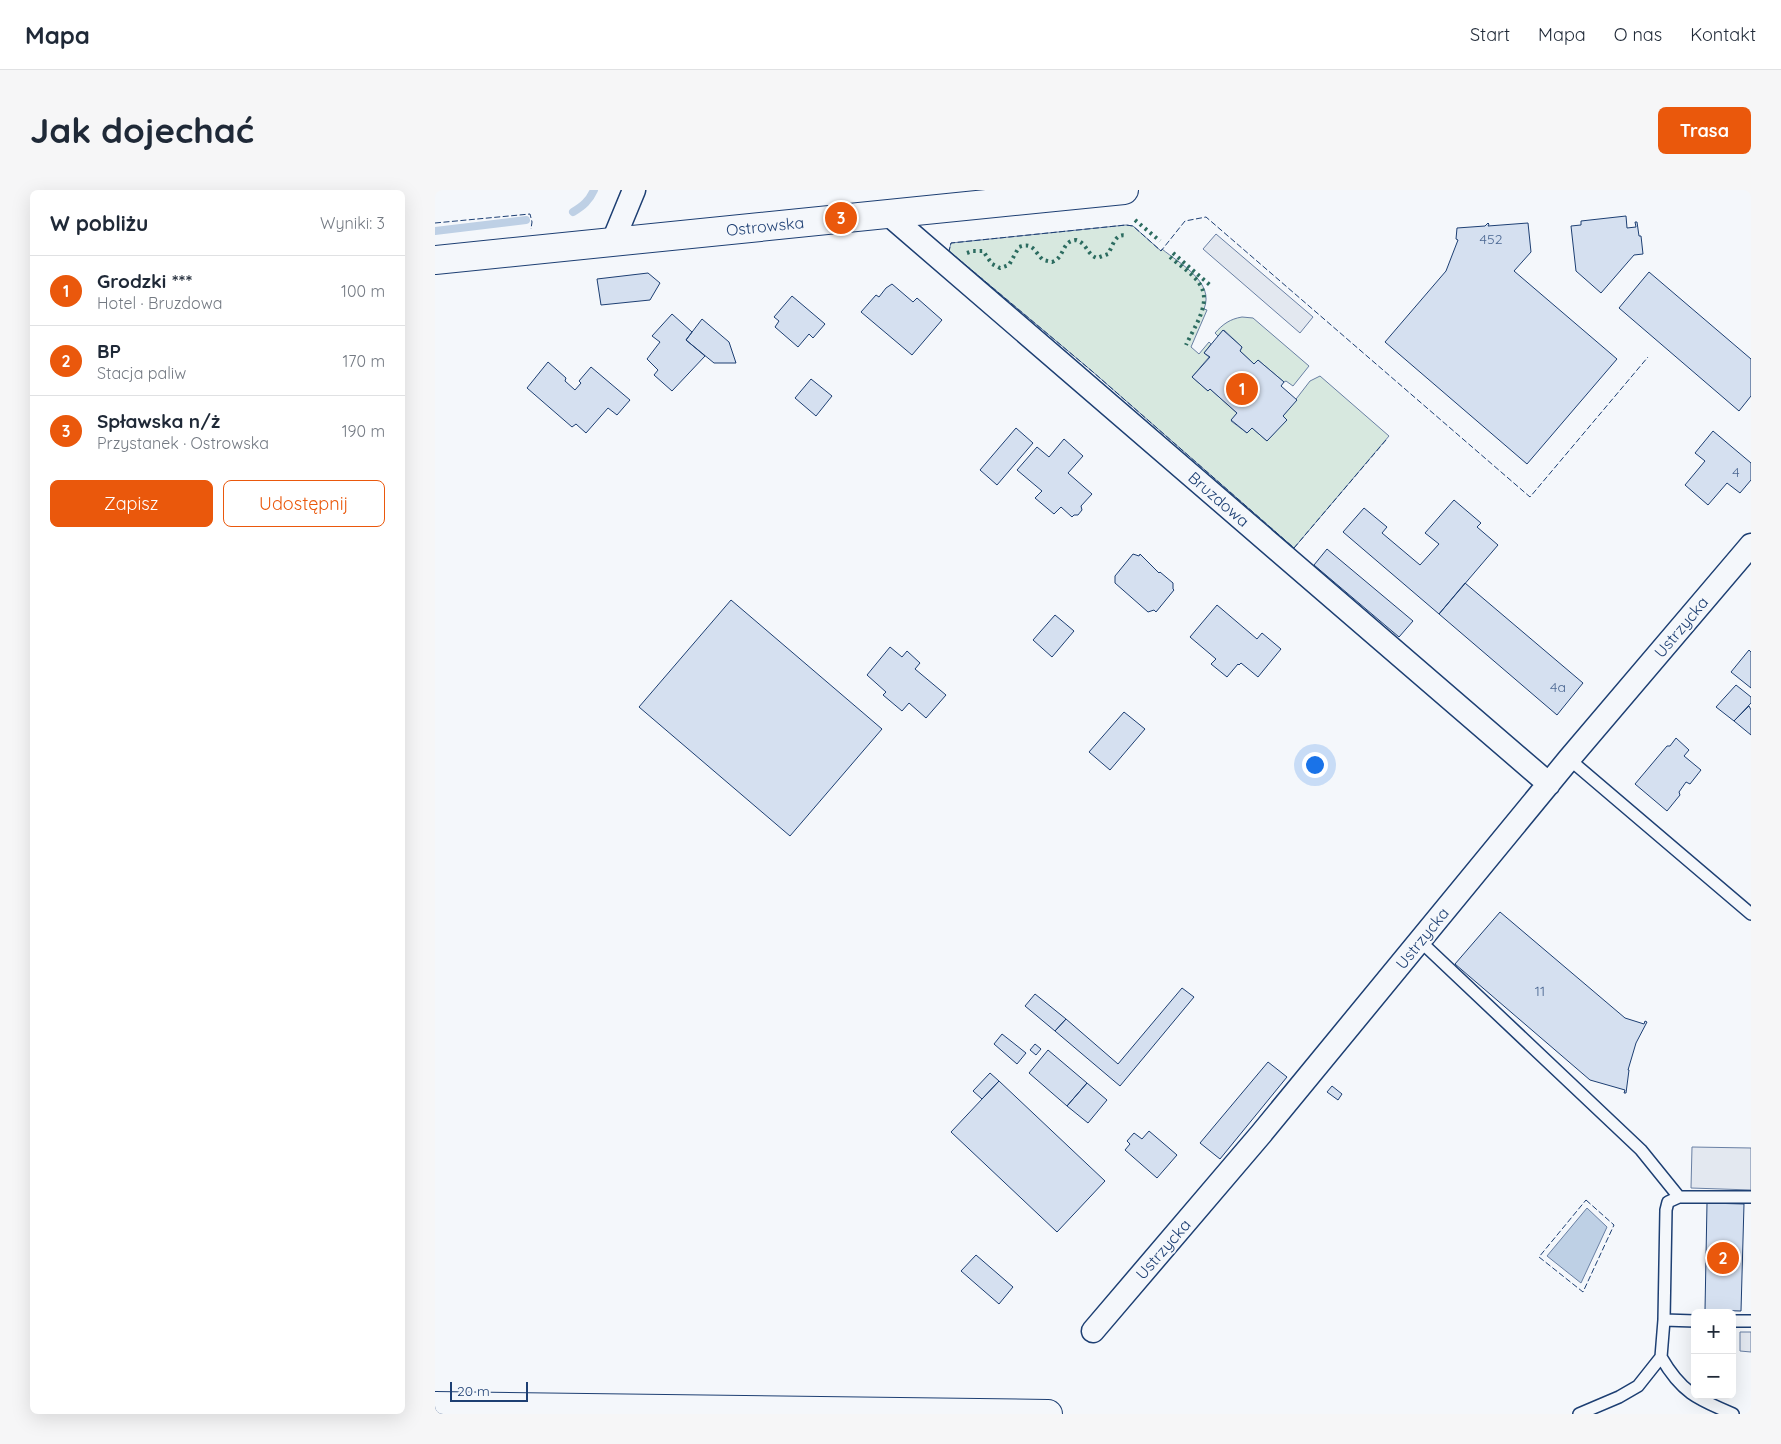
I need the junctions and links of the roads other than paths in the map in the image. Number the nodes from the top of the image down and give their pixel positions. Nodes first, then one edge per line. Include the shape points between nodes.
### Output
1 (634, 190) edge
2 (1124, 190) edge
3 (888, 214) junction
4 (613, 241) junction
5 (435, 260) edge
6 (1751, 545) edge
7 (1569, 759) junction
8 (1549, 784) junction
9 (1751, 914) edge
10 (1420, 941) junction
11 (1751, 1196) edge
12 (1679, 1197) junction
13 (1751, 1311) edge
14 (1664, 1320) junction
15 (1691, 1321) edge
16 (1736, 1321) edge
17 (1751, 1321) edge
18 (1093, 1331) dead end
19 (1661, 1357) junction
20 (435, 1406) edge
21 (1048, 1414) edge
22 (1579, 1414) edge
23 (1733, 1414) edge

1 - 4 street
2 - 3 street, Ostrowska
3 - 4 street, Ostrowska
3 - 8 street, Bruzdowa
4 - 5 street, Ostrowska
6 - 7 street, Ustrzycka
7 - 8 street, Ustrzycka
7 - 9 lane
8 - 10 street, Ustrzycka
10 - 12 lane via 1641,1150
10 - 18 street, Ustrzycka
11 - 12 lane
12 - 14 lane via 1668,1202 1666,1210
13 - 17 lane
14 - 15 lane
14 - 19 lane
16 - 17 lane
19 - 22 lane via 1638,1386
19 - 23 lane via 1688,1392
20 - 21 street

